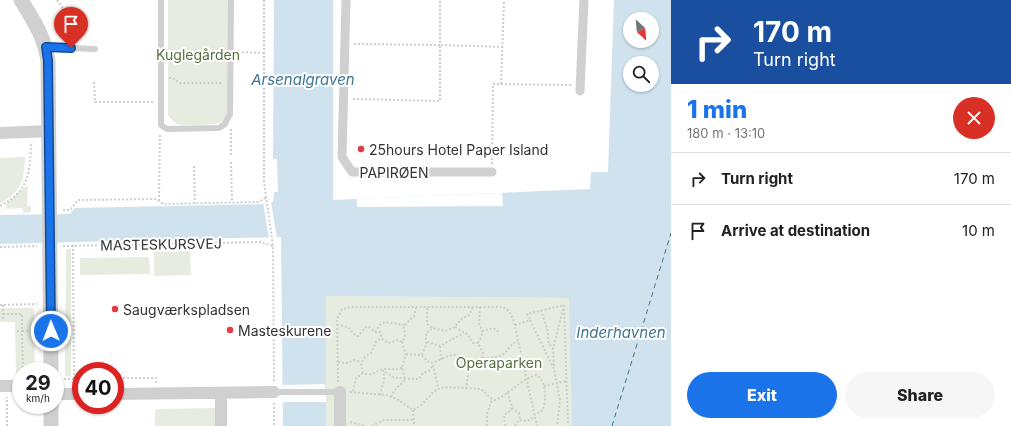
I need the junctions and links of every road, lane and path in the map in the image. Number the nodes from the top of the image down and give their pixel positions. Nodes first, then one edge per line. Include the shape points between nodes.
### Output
1 (21, 0) edge
2 (57, 0) edge
3 (161, 0) edge
4 (231, 0) edge
5 (264, 0) edge
6 (346, 0) edge
7 (440, 0) edge
8 (504, 0) edge
9 (584, 0) edge
10 (64, 10) dead end
11 (345, 44) junction
12 (440, 45) junction
13 (46, 47) junction
14 (503, 47) junction
15 (95, 49) dead end
16 (230, 52) junction
17 (264, 53) junction
18 (161, 79) junction
19 (94, 82) dead end
20 (230, 83) junction
21 (502, 84) junction
22 (580, 88) joint
23 (344, 99) junction
24 (161, 102) junction
25 (230, 114) junction
26 (162, 125) junction
27 (49, 131) junction
28 (30, 132) junction
29 (0, 133) edge
30 (231, 157) dead end
31 (231, 162) dead end
32 (194, 166) dead end
33 (492, 172) joint
34 (267, 197) junction
35 (159, 201) junction
36 (232, 202) junction
37 (195, 203) junction
38 (0, 206) edge
39 (56, 207) junction
40 (38, 246) dead end
41 (62, 246) dead end
42 (74, 246) junction
43 (273, 246) junction
44 (0, 247) edge
45 (37, 304) dead end
46 (1, 305) edge
47 (564, 305) junction
48 (416, 307) junction
49 (427, 307) junction
50 (472, 307) junction
51 (480, 307) junction
52 (541, 310) junction
53 (3, 314) junction
54 (530, 320) junction
55 (3, 321) dead end
56 (337, 325) junction
57 (404, 325) junction
58 (514, 325) junction
59 (455, 327) junction
60 (433, 328) junction
61 (34, 330) dead end
62 (17, 331) dead end
63 (22, 331) junction
64 (482, 331) junction
65 (375, 332) junction
66 (499, 332) dead end
67 (464, 333) junction
68 (382, 339) junction
69 (518, 341) junction
70 (402, 342) junction
71 (427, 342) junction
72 (478, 343) junction
73 (440, 346) junction
74 (553, 349) junction
75 (406, 354) junction
76 (422, 355) junction
77 (482, 358) junction
78 (442, 360) junction
79 (23, 362) edge
80 (51, 362) edge
81 (74, 362) edge
82 (338, 362) junction
83 (361, 362) junction
84 (433, 364) junction
85 (470, 367) junction
86 (402, 368) junction
87 (554, 369) junction
88 (383, 371) junction
89 (363, 372) junction
90 (124, 378) edge
91 (405, 378) junction
92 (526, 379) junction
93 (567, 381) junction
94 (557, 383) junction
95 (4, 386) edge
96 (544, 386) junction
97 (438, 388) junction
98 (466, 389) junction
99 (278, 392) junction
100 (347, 392) junction
101 (507, 392) junction
102 (221, 393) junction
103 (124, 394) edge
104 (156, 394) junction
105 (380, 395) junction
106 (390, 397) junction
107 (492, 399) junction
108 (512, 408) junction
109 (413, 410) junction
110 (51, 414) edge
111 (534, 416) junction
112 (414, 420) junction
113 (520, 420) junction
114 (340, 423) edge
115 (7, 426) edge
116 (51, 426) edge
117 (221, 426) edge
118 (274, 426) edge
119 (366, 426) edge
120 (372, 426) edge
121 (414, 426) edge
122 (487, 426) edge
123 (505, 426) edge
124 (515, 426) edge
125 (537, 426) edge
126 (557, 426) edge
127 (568, 426) edge

1 - 13 street via 42,34
2 - 10 path
3 - 18 lane
4 - 16 lane
5 - 17 path
6 - 11 street, PAPIRØEN
7 - 12 path
8 - 14 path
9 - 22 street
11 - 12 path
11 - 23 street, PAPIRØEN
12 - 14 path
12 - 23 path via 440,101
13 - 15 lane
13 - 27 street
14 - 21 path
16 - 17 path
16 - 20 lane
17 - 34 path via 264,181
18 - 20 path via 173,78 180,83
18 - 24 lane
19 - 24 path via 95,102
20 - 25 lane
21 - 22 path
21 - 33 path via 493,84
23 - 33 street, PAPIRØEN via 342,157 352,172
24 - 26 lane
25 - 26 lane via 225,124 219,128 167,129
25 - 30 path
26 - 35 path
27 - 28 street
27 - 39 street
28 - 29 street
28 - 38 path via 29,175 26,184
31 - 36 path
32 - 37 path
34 - 36 path via 258,202
34 - 43 path
35 - 37 path via 163,204
35 - 39 path via 78,200 70,210
36 - 37 path
39 - 80 street via 50,255
40 - 44 path
41 - 42 path, MASTESKURSVEJ
42 - 43 path, MASTESKURSVEJ via 260,242
42 - 81 path
43 - 99 path
45 - 46 path
46 - 53 path
47 - 52 path
47 - 74 path
47 - 93 path
48 - 49 path
48 - 56 path via 348,308 339,314
48 - 57 path via 414,316
49 - 50 path
49 - 60 path via 427,324
50 - 51 path
50 - 59 path via 469,315 461,319
51 - 58 path via 507,309
51 - 64 path via 479,323
52 - 54 path via 527,314
52 - 74 path via 548,340
53 - 55 path
53 - 63 path via 22,314
54 - 58 path
54 - 87 path
56 - 65 path via 348,327 356,336 369,327
56 - 82 path
57 - 65 path via 385,322
57 - 70 path via 405,337
58 - 69 path
59 - 60 path via 445,331
59 - 67 path
60 - 71 path via 426,333
61 - 63 path
62 - 63 path
63 - 79 path
64 - 66 path via 493,328
64 - 72 path
65 - 68 path via 380,332
67 - 72 path via 473,343
67 - 73 path
68 - 70 path via 388,342
68 - 83 path via 377,340 371,353
69 - 77 path via 513,342 506,353 490,359
69 - 92 path
70 - 75 path
71 - 73 path
71 - 76 path
72 - 77 path via 483,353
73 - 78 path
74 - 87 path
75 - 76 path
75 - 86 path
76 - 84 path via 426,362
77 - 85 path via 474,360
78 - 84 path
78 - 85 path via 455,355 463,365
82 - 83 path
82 - 100 path via 338,382
83 - 89 path
84 - 91 path via 419,379
84 - 97 path
85 - 98 path
86 - 88 path
86 - 91 path
87 - 94 path
88 - 89 path via 374,375
88 - 91 path via 394,377
88 - 105 path via 384,380
89 - 100 path
90 - 104 path via 156,378
91 - 106 path via 403,384
92 - 96 path via 536,375 540,377
92 - 101 path via 515,389
92 - 111 path
93 - 94 path
93 - 127 path
94 - 96 path
94 - 126 path via 560,400
95 - 115 path
96 - 111 path via 544,407
97 - 98 path via 450,386
97 - 109 path
98 - 107 path via 482,390
99 - 100 lane
99 - 102 street
99 - 118 path
100 - 105 path
100 - 114 street
101 - 107 path via 499,398
101 - 108 path
102 - 104 street
102 - 117 street
103 - 104 street
105 - 106 path
106 - 109 path via 404,402
107 - 122 path via 487,414
108 - 113 path via 519,413
108 - 123 path via 504,415
109 - 112 path
110 - 116 street
111 - 113 path via 527,421
111 - 125 path
112 - 120 path via 384,420
112 - 121 path
113 - 124 path
114 - 119 path

